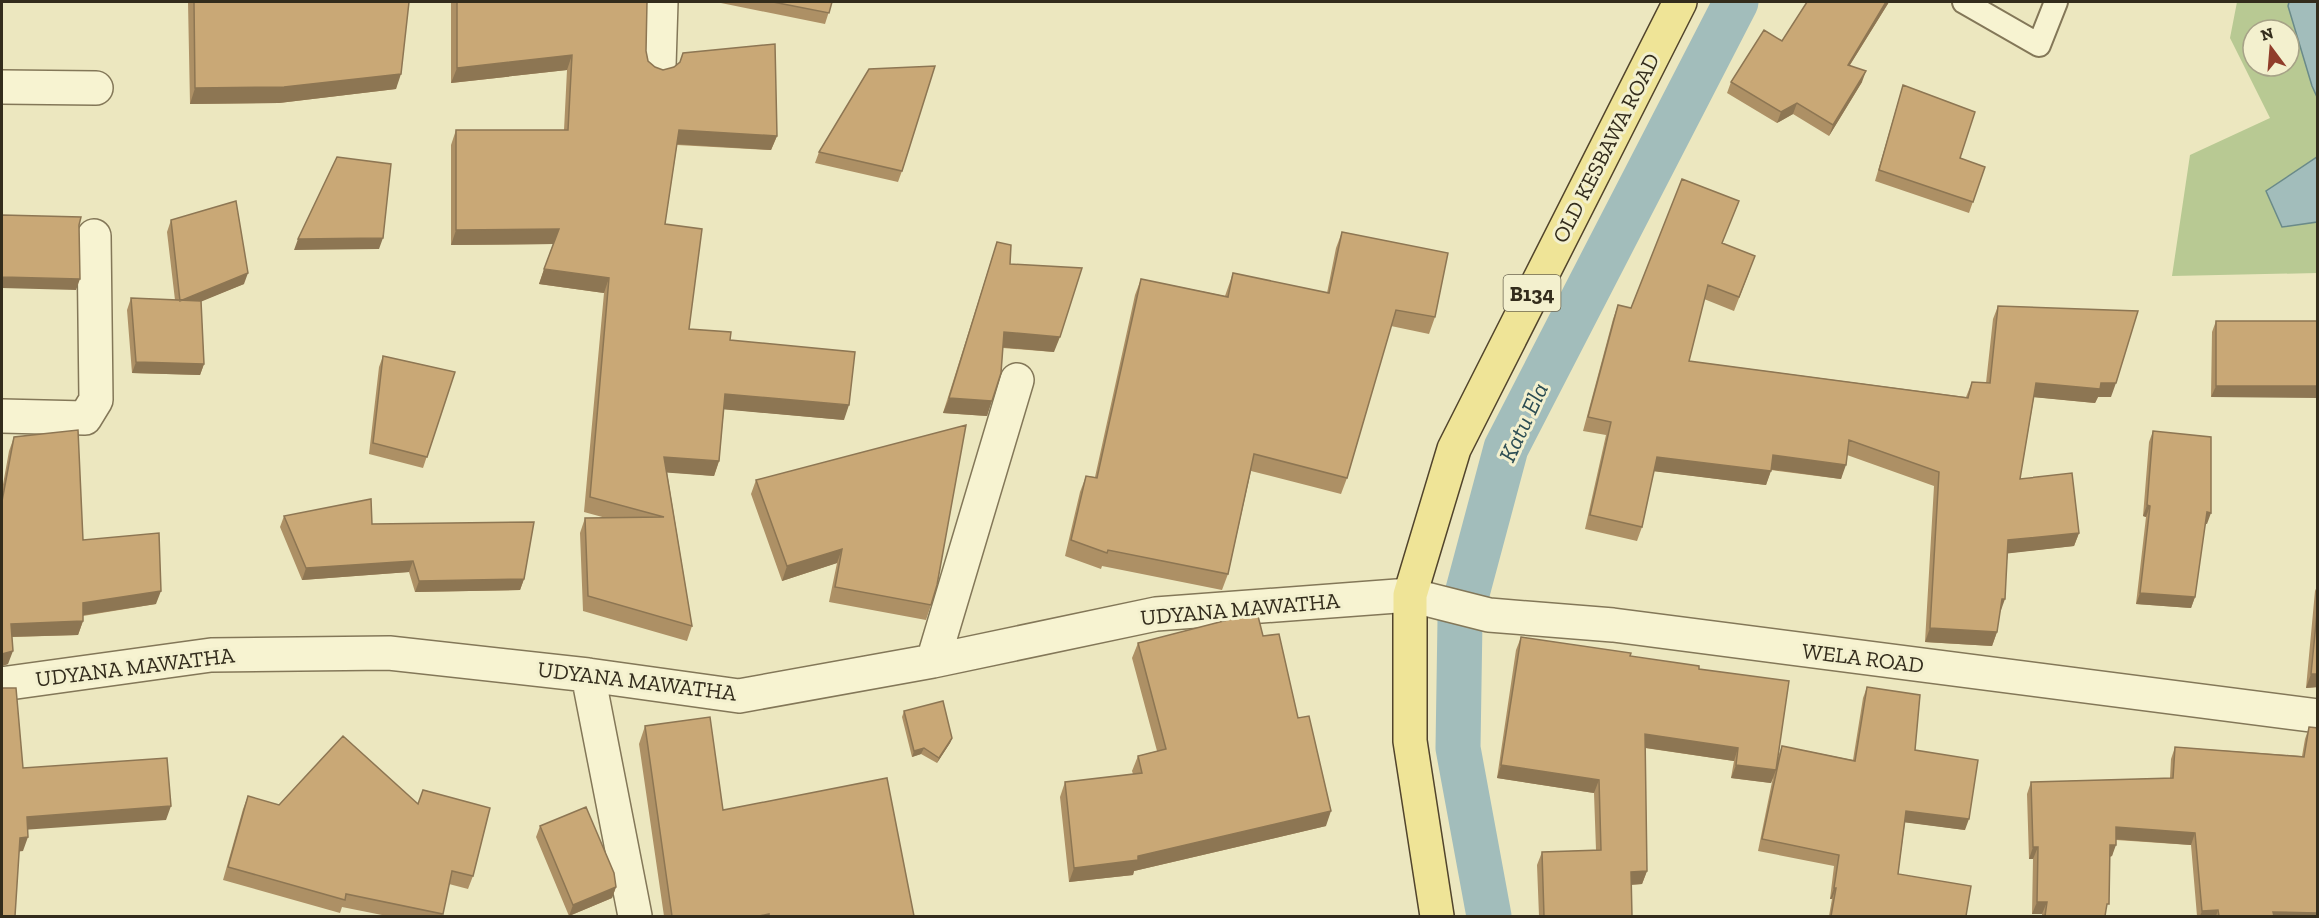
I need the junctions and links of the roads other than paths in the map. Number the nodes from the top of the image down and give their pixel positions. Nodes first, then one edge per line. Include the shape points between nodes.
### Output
1 (661, 2) edge
2 (1680, 2) edge
3 (1964, 2) edge
4 (2056, 2) edge
5 (659, 66) edge
6 (2, 87) edge
7 (96, 88) dead end
8 (94, 236) dead end
9 (1017, 380) dead end
10 (2, 416) edge
11 (1424, 599) junction
12 (933, 661) junction
13 (588, 675) junction
14 (2, 684) edge
15 (2318, 716) edge
16 (634, 916) edge
17 (1437, 916) edge

1 - 5 street
2 - 11 main road, OLD KESBAWA ROAD / B134 via 1454,449
3 - 4 lane via 2039,45
6 - 7 street
8 - 10 street via 96,400 85,418
9 - 12 street
11 - 12 street, UDYANA MAWATHA via 1156,614
11 - 15 street, WELA ROAD via 1489,615 1613,626
11 - 17 main road, OLD KESBAWA ROAD / B134 via 1410,741
12 - 13 street, UDYANA MAWATHA via 739,696
13 - 14 street, UDYANA MAWATHA via 389,652 211,655
13 - 16 street

